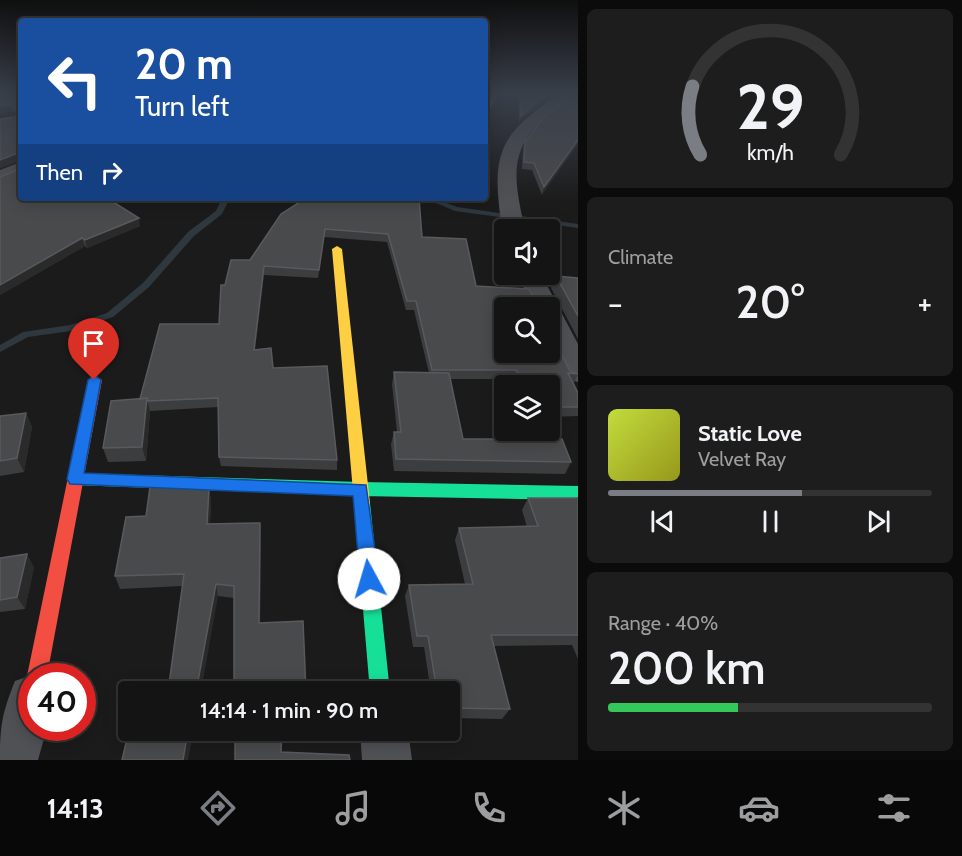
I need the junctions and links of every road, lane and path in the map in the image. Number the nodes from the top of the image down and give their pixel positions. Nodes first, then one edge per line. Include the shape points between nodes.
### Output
1 (526, 129) edge
2 (18, 169) edge
3 (0, 177) edge
4 (512, 219) edge
5 (336, 249) dead end
6 (560, 336) edge
7 (578, 372) edge
8 (94, 380) dead end
9 (75, 479) junction
10 (361, 489) junction
11 (578, 493) edge
12 (39, 663) edge
13 (379, 681) edge
14 (19, 741) edge
15 (385, 741) edge
16 (13, 760) edge
17 (387, 760) edge

1 - 4 street via 511,146 508,196
2 - 3 street
5 - 10 street
6 - 7 street
8 - 9 street
9 - 10 street
9 - 12 street
10 - 11 street
10 - 13 street
14 - 16 street
15 - 17 street

